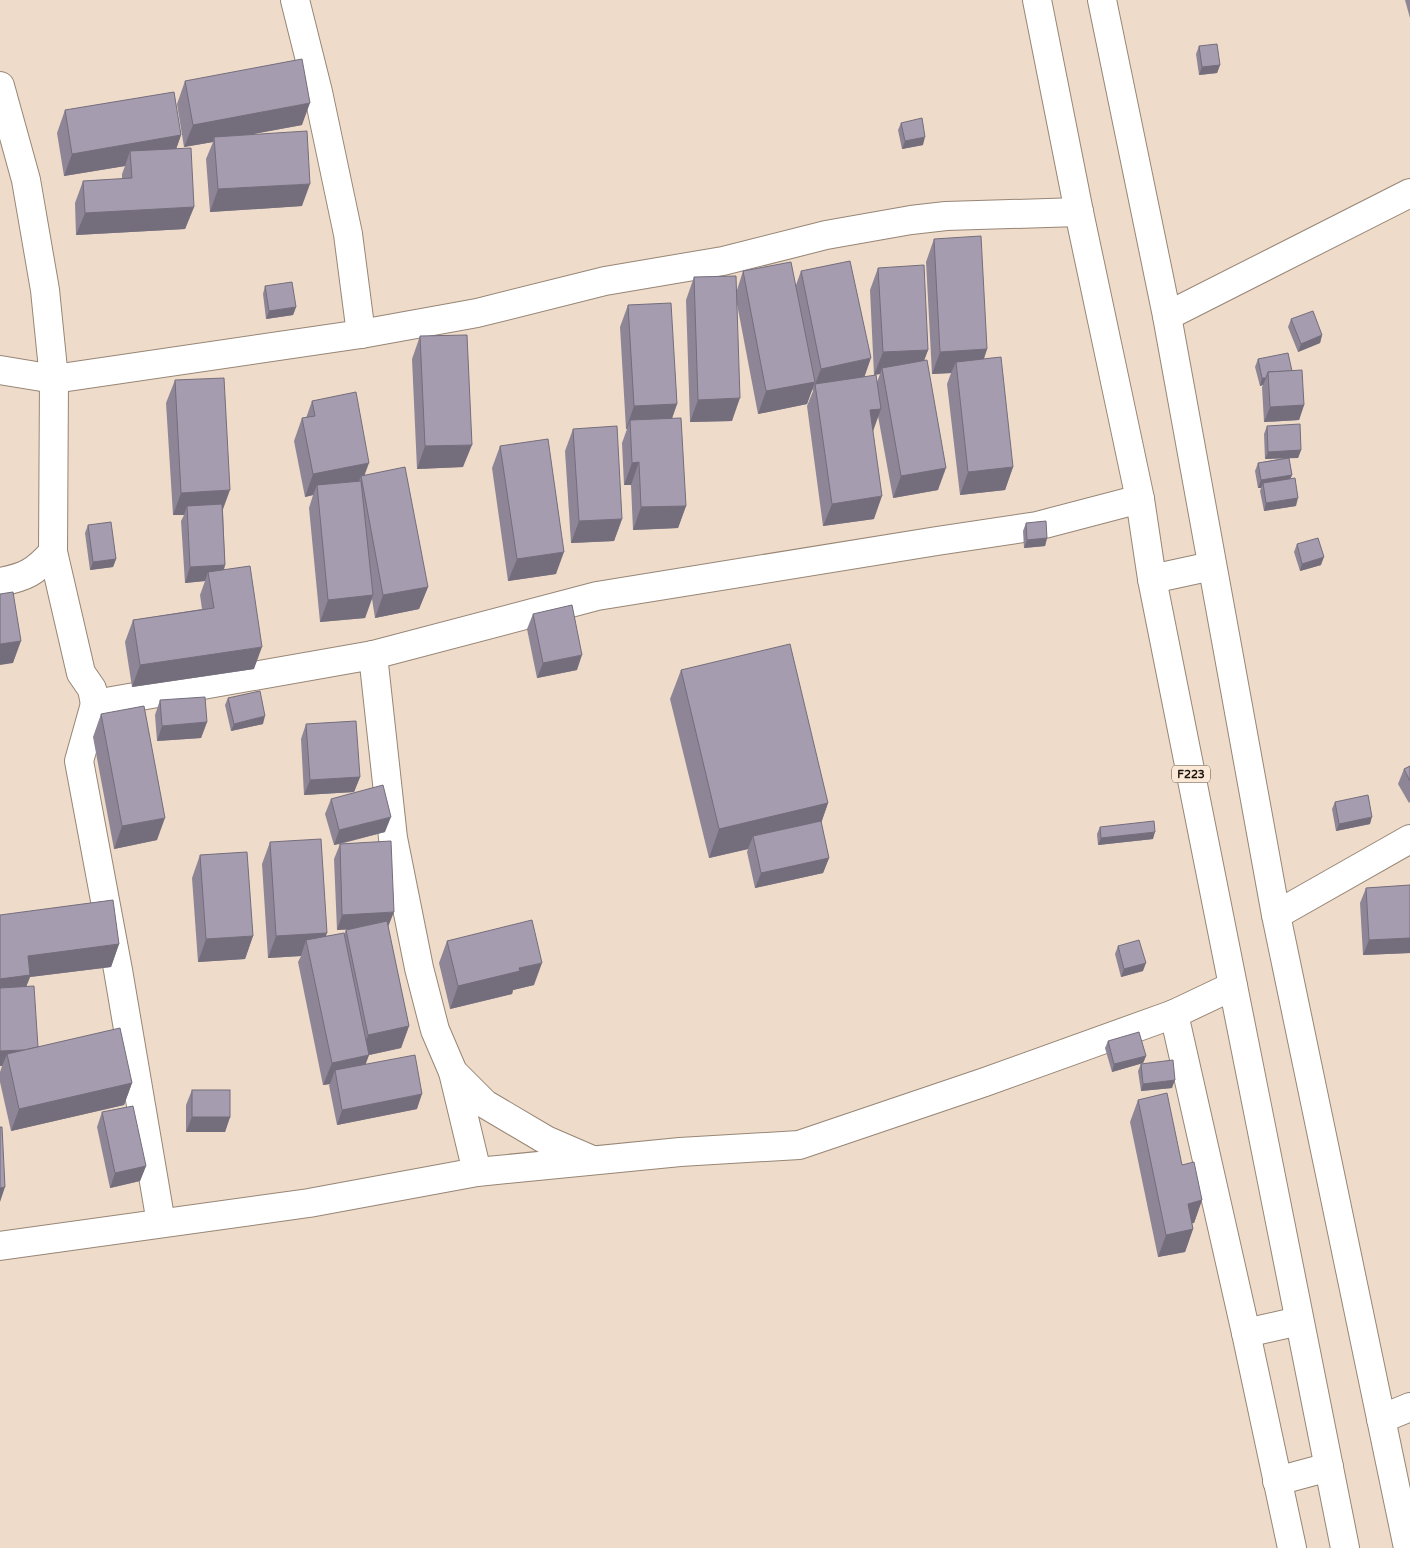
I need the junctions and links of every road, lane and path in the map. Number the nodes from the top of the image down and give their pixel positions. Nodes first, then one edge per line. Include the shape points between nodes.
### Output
1 (295, 0) edge
2 (1037, 0) edge
3 (1102, 0) edge
4 (0, 86) edge
5 (1410, 193) edge
6 (1079, 212) junction
7 (1167, 316) junction
8 (361, 334) junction
9 (0, 370) edge
10 (54, 379) junction
11 (1140, 499) junction
12 (53, 552) junction
13 (1212, 566) junction
14 (1152, 579) junction
15 (0, 582) edge
16 (373, 655) junction
17 (95, 704) junction
18 (1410, 839) edge
19 (1276, 915) junction
20 (1233, 986) junction
21 (1174, 1014) junction
22 (453, 1072) junction
23 (593, 1160) junction
24 (477, 1172) junction
25 (161, 1223) junction
26 (0, 1246) edge
27 (1299, 1321) junction
28 (1246, 1332) junction
29 (1410, 1408) edge
30 (1382, 1419) junction
31 (1329, 1467) junction
32 (1277, 1480) junction
33 (1292, 1548) edge
34 (1345, 1548) edge
35 (1408, 1548) edge

1 - 8 street via 348,234
2 - 6 street, F223
3 - 7 street
4 - 10 street via 32,211 45,290
5 - 7 street
6 - 8 street via 946,216 826,234 723,261 605,281 477,313
6 - 11 street, F223
7 - 13 street
8 - 10 street
9 - 10 street
10 - 12 street
11 - 14 street, F223
11 - 16 street via 1036,526 597,596
12 - 15 street via 38,569
12 - 17 street via 81,674 92,689
13 - 14 street
13 - 19 street
14 - 20 street, F223
16 - 17 street
16 - 22 street via 393,838 403,892 418,968 435,1030
17 - 25 street via 79,761
18 - 19 street
19 - 30 street
20 - 21 street
20 - 27 street, F223
21 - 23 street via 799,1145
21 - 28 street
22 - 23 street via 485,1104 546,1140
22 - 24 street
23 - 24 street
24 - 25 street via 309,1203
25 - 26 street
27 - 28 street
27 - 31 street, F223
28 - 32 street
29 - 30 street
30 - 35 street
31 - 32 street
31 - 34 street, F223
32 - 33 street

